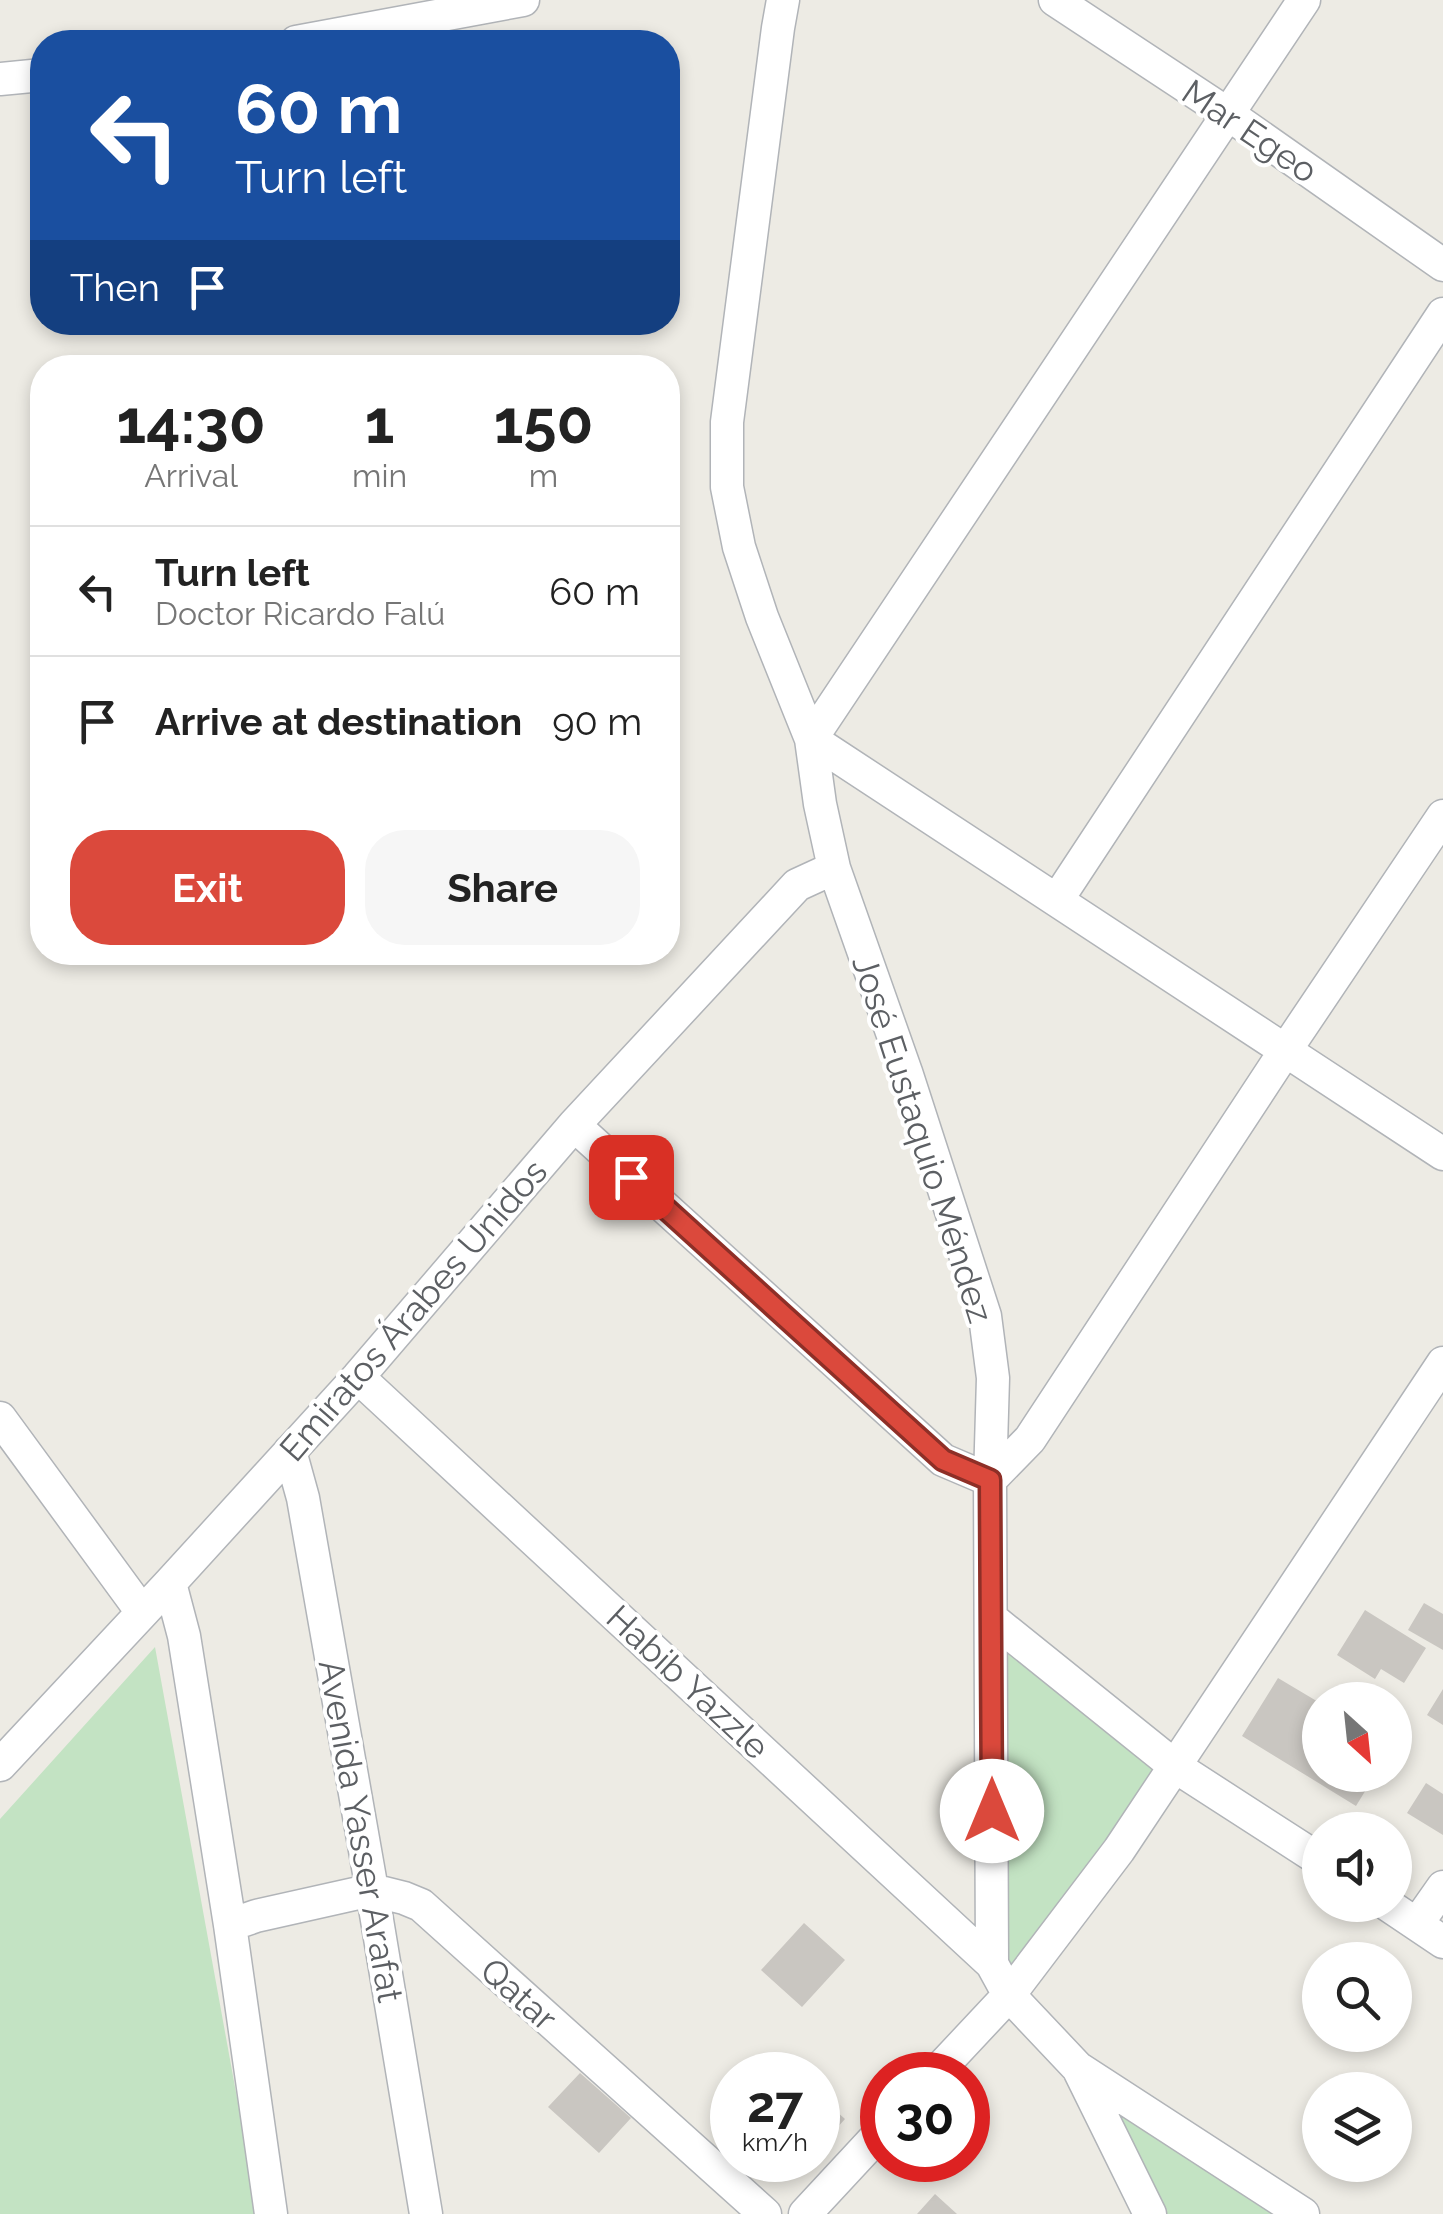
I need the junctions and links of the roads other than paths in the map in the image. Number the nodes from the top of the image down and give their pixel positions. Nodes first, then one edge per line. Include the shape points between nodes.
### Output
1 (523, 0) edge
2 (783, 0) edge
3 (1055, 0) edge
4 (1304, 0) edge
5 (361, 30) edge
6 (30, 75) edge
7 (0, 79) edge
8 (1228, 114) junction
9 (1443, 265) edge
10 (1443, 314) edge
11 (812, 740) junction
12 (1443, 816) edge
13 (834, 868) junction
14 (1057, 900) junction
15 (1285, 1051) junction
16 (574, 1125) junction
17 (1443, 1154) edge
18 (1443, 1363) edge
19 (358, 1376) junction
20 (0, 1418) edge
21 (290, 1450) junction
22 (990, 1480) junction
23 (170, 1583) junction
24 (142, 1612) junction
25 (992, 1619) junction
26 (0, 1765) edge
27 (1176, 1766) junction
28 (1302, 1848) edge
29 (1443, 1887) edge
30 (372, 1890) junction
31 (230, 1925) junction
32 (1430, 1933) edge
33 (992, 1964) junction
34 (1009, 1995) junction
35 (956, 2052) edge
36 (1078, 2068) junction
37 (860, 2154) edge
38 (271, 2214) edge
39 (426, 2214) edge
40 (765, 2214) edge
41 (804, 2214) edge
42 (1150, 2214) edge
43 (1303, 2214) edge

1 - 5 street
2 - 11 street, José Eustaquio Méndez via 727,422 727,488 750,582
3 - 8 street, Mar Egeo
4 - 8 street
6 - 7 street
8 - 9 street, Mar Egeo
8 - 11 street
10 - 14 street
11 - 13 street, José Eustaquio Méndez
11 - 14 street
12 - 15 street
13 - 16 street, Emiratos Árabes Unidos via 797,885
13 - 22 street, José Eustaquio Méndez via 984,1316 994,1378
14 - 15 street
15 - 17 street
15 - 22 street via 1030,1439
16 - 19 street, Emiratos Árabes Unidos
16 - 22 street via 943,1460
18 - 27 street
19 - 21 street, Emiratos Árabes Unidos
19 - 33 street, Habib Yazzle
20 - 24 street
21 - 23 street, Emiratos Árabes Unidos
21 - 30 street, Avenida Yasser Arafat
22 - 25 street, José Eustaquio Méndez
23 - 24 street, Emiratos Árabes Unidos
23 - 31 street
24 - 26 street, Emiratos Árabes Unidos
25 - 27 street
25 - 33 street, José Eustaquio Méndez
27 - 28 street
27 - 34 street
29 - 32 street
30 - 31 street, Qatar
30 - 39 street, Avenida Yasser Arafat
30 - 40 street, Qatar via 421,1905
31 - 38 street
33 - 34 street, Habib Yazzle
34 - 35 street
34 - 36 street, Habib Yazzle
36 - 42 street
36 - 43 street
37 - 41 street

